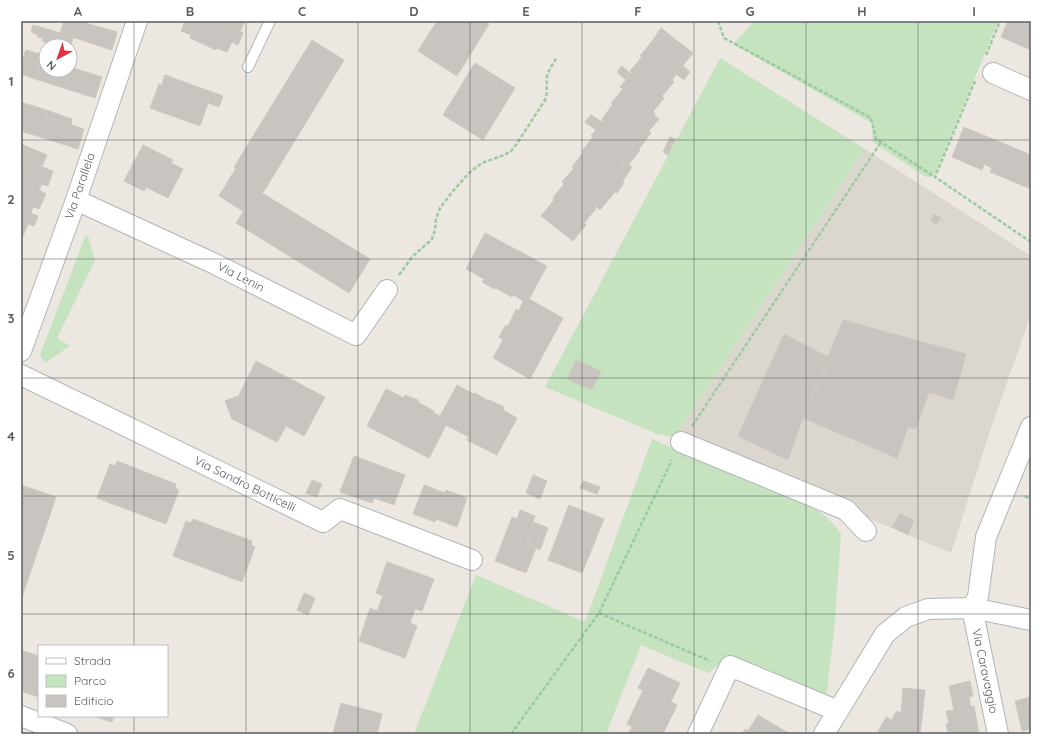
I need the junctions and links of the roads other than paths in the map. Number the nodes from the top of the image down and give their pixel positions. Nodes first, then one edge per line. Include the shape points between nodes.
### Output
1 (137, 21) edge
2 (270, 21) edge
3 (248, 67) dead end
4 (984, 70) road end
5 (1031, 90) edge
6 (76, 200) junction
7 (387, 290) road end
8 (21, 351) edge
9 (21, 375) edge
10 (1031, 427) edge
11 (681, 442) dead end
12 (866, 531) dead end
13 (472, 560) dead end
14 (972, 608) junction
15 (1031, 620) edge
16 (838, 711) junction
17 (21, 716) edge
18 (67, 734) edge
19 (698, 734) edge
20 (824, 734) edge
21 (998, 734) edge

1 - 6 street, Via Parallela
2 - 3 lane
4 - 5 street
6 - 7 street, Via Lenin via 216,264 356,334
6 - 8 street, Via Parallela
9 - 13 street, Via Sandro Botticelli via 323,522 340,509
10 - 14 street via 986,537 978,597
11 - 12 street via 846,510
14 - 15 street
14 - 16 street via 928,609 906,617 885,634
14 - 21 street, Via Caravaggio
16 - 19 street via 730,666
16 - 20 street
17 - 18 street

